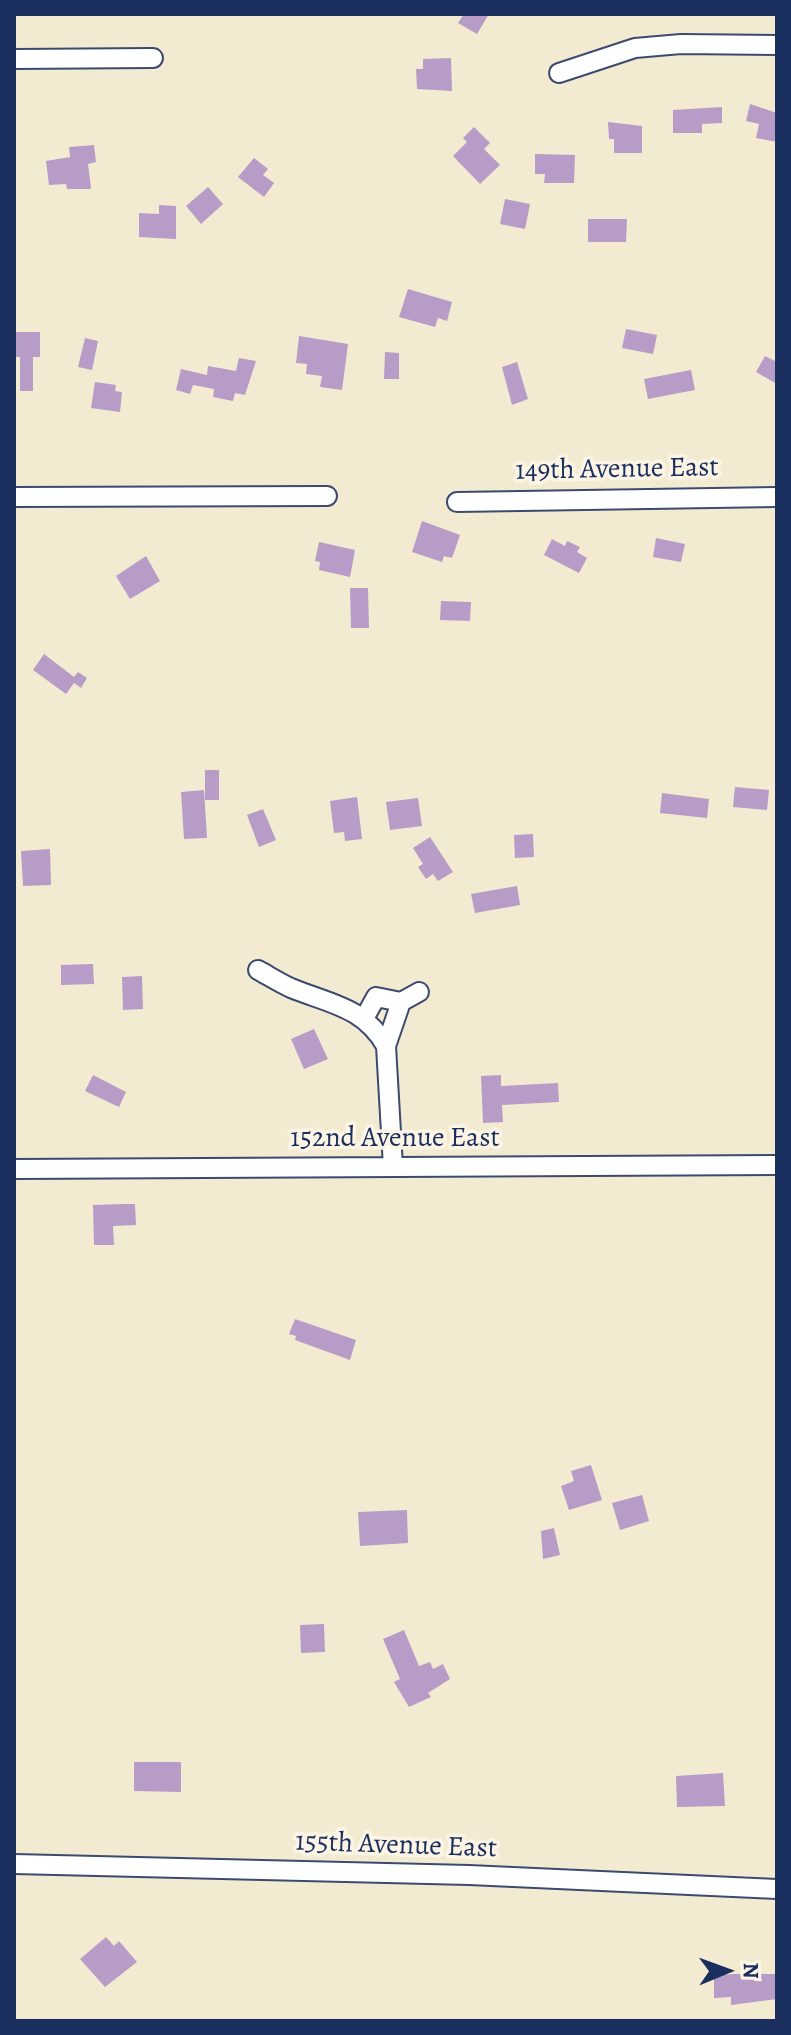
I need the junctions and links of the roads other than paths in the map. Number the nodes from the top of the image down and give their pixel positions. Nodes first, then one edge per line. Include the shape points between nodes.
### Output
1 (777, 45) edge
2 (153, 58) dead end
3 (14, 59) edge
4 (559, 73) dead end
5 (327, 496) dead end
6 (14, 497) edge
7 (777, 497) edge
8 (457, 502) dead end
9 (258, 970) dead end
10 (419, 992) dead end
11 (401, 1002) junction
12 (365, 1017) junction
13 (386, 1046) junction
14 (777, 1165) edge
15 (393, 1167) junction
16 (14, 1169) edge
17 (14, 1864) edge
18 (777, 1889) edge

1 - 4 street via 652,45
2 - 3 street
5 - 6 street
7 - 8 street, 149th Avenue East
9 - 12 street
10 - 11 street
11 - 12 street via 376,997
11 - 13 street
12 - 13 street
13 - 15 street
14 - 15 street, 152nd Avenue East
15 - 16 street, 152nd Avenue East
17 - 18 street, 155th Avenue East

